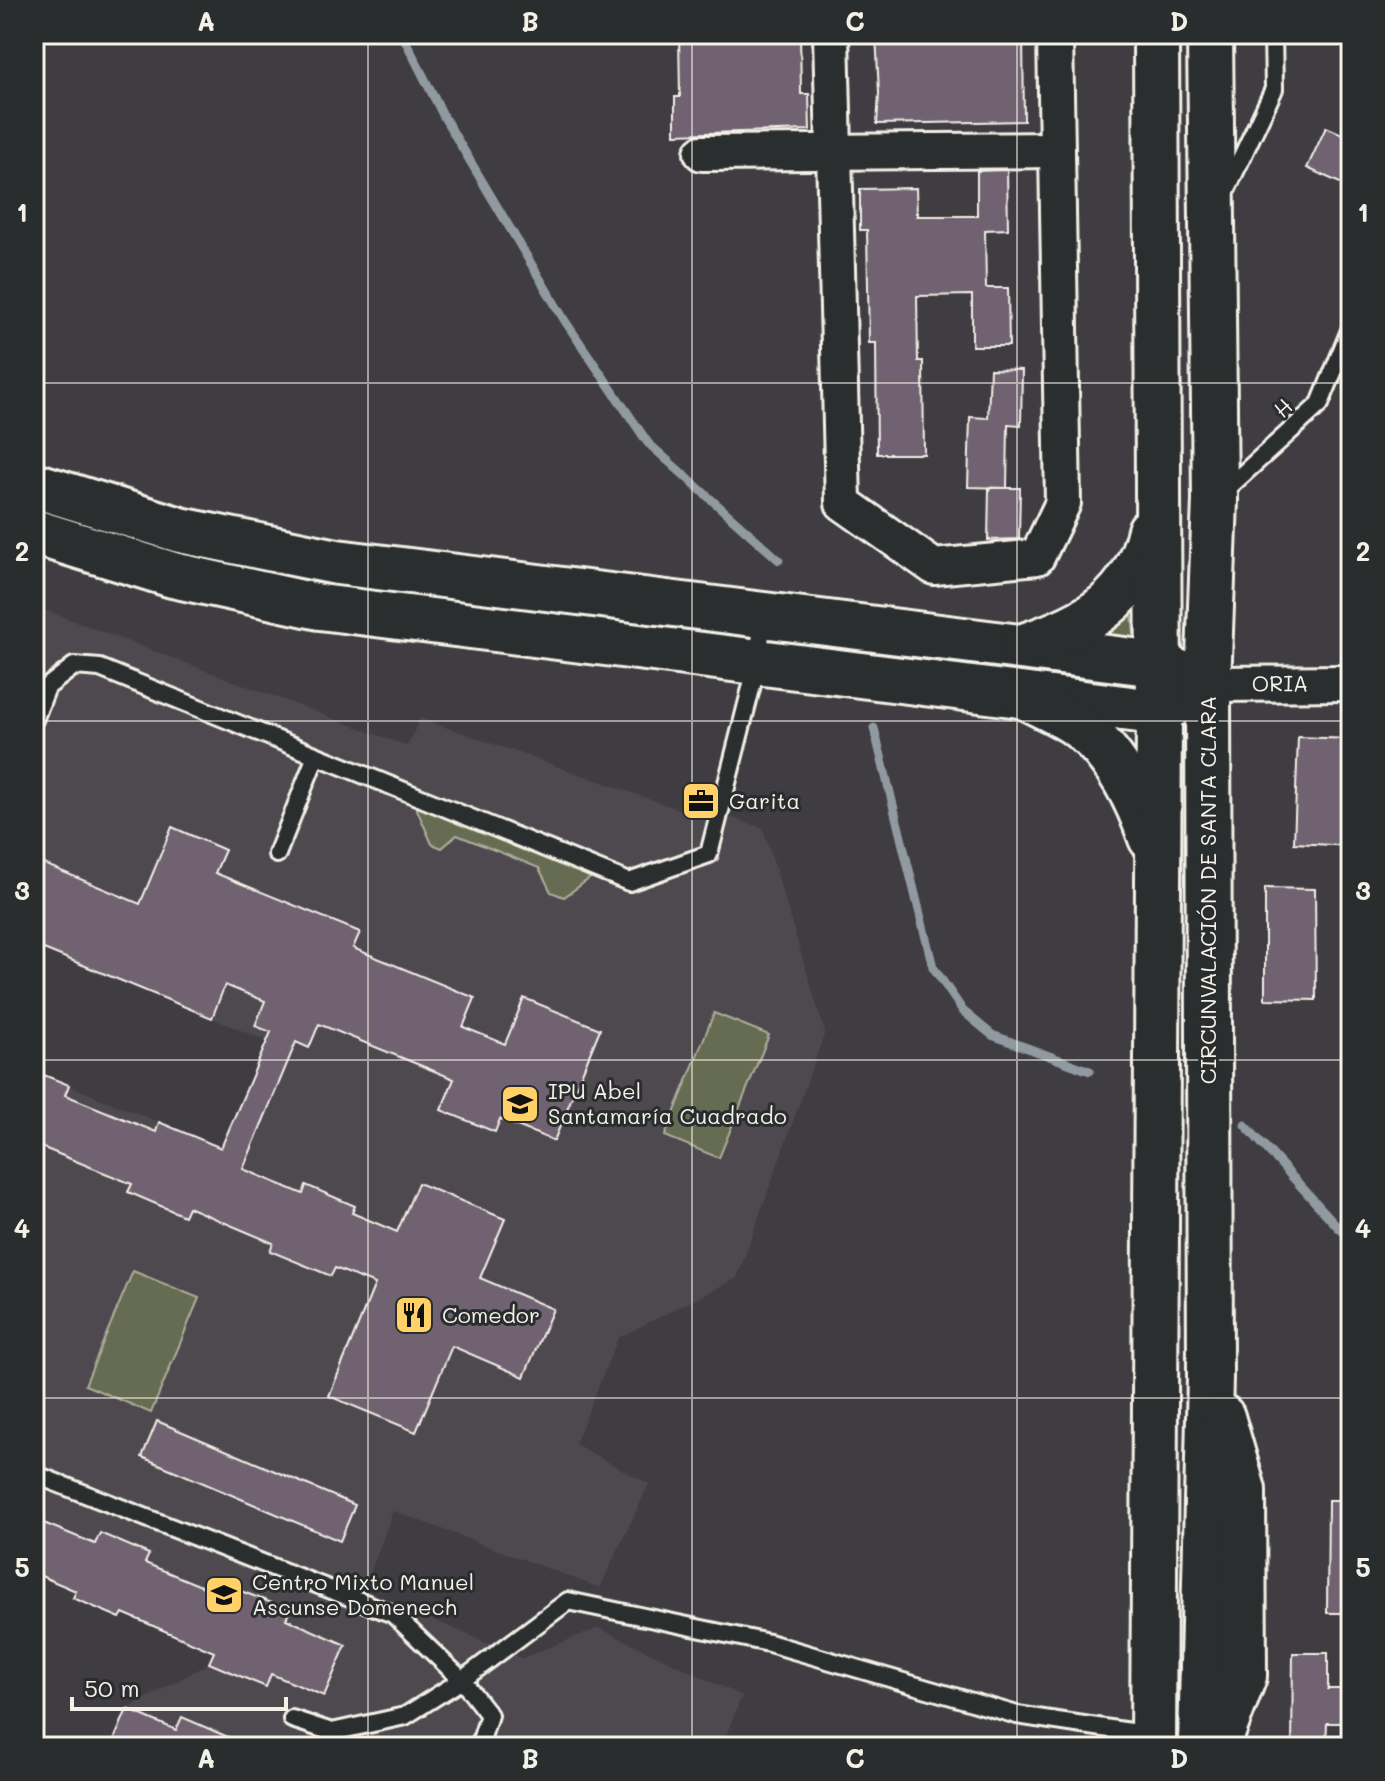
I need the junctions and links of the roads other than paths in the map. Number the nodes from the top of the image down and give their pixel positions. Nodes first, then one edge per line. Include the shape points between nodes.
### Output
1 (831, 34) edge
2 (1055, 34) edge
3 (1156, 34) edge
4 (1210, 34) edge
5 (1273, 34) edge
6 (1057, 150) junction
7 (834, 152) junction
8 (702, 153) dead end
9 (1214, 216) junction
10 (1351, 328) edge
11 (34, 485) edge
12 (1215, 500) junction
13 (1157, 502) junction
14 (34, 532) edge
15 (763, 615) junction
16 (1024, 646) junction
17 (758, 661) junction
18 (1157, 664) junction
19 (1351, 683) edge
20 (1208, 684) junction
21 (1024, 696) junction
22 (1159, 712) junction
23 (34, 720) edge
24 (316, 756) junction
25 (277, 854) dead end
26 (1158, 860) junction
27 (1210, 1377) junction
28 (34, 1474) edge
29 (462, 1680) junction
30 (292, 1719) dead end
31 (1153, 1741) edge
32 (479, 1747) edge
33 (1201, 1747) edge
34 (1217, 1747) edge

1 - 7 street
2 - 6 street
3 - 13 main road
4 - 9 main road, CIRCUNVALACIÓN DE SANTA CLARA
5 - 9 lane via 1274,89
6 - 7 street
6 - 7 street via 1063,503 1037,557 934,567 843,503
7 - 8 street
9 - 12 main road, CIRCUNVALACIÓN DE SANTA CLARA
10 - 12 lane, H via 1320,404
11 - 15 main road via 180,530 337,562
12 - 20 main road, CIRCUNVALACIÓN DE SANTA CLARA
13 - 16 main road via 1146,550 1127,586 1087,621
13 - 18 main road
14 - 17 main road via 173,575 320,607
15 - 16 main road
15 - 17 lane
16 - 18 main road
17 - 21 main road
17 - 24 lane via 709,854 629,882
18 - 20 main road
18 - 22 main road
19 - 20 street, ORIA
20 - 22 main road
20 - 27 main road, CIRCUNVALACIÓN DE SANTA CLARA
21 - 22 main road
21 - 26 main road via 1075,724 1108,753 1138,799
22 - 26 main road
23 - 24 lane via 47,687 74,666 100,668
24 - 25 lane
26 - 31 main road
27 - 33 main road, CIRCUNVALACIÓN DE SANTA CLARA
27 - 34 main road via 1243,1490 1244,1676
28 - 29 lane via 393,1614
29 - 30 lane via 405,1716 332,1732
29 - 31 lane via 568,1601 769,1643 1017,1715
29 - 32 lane via 489,1715

